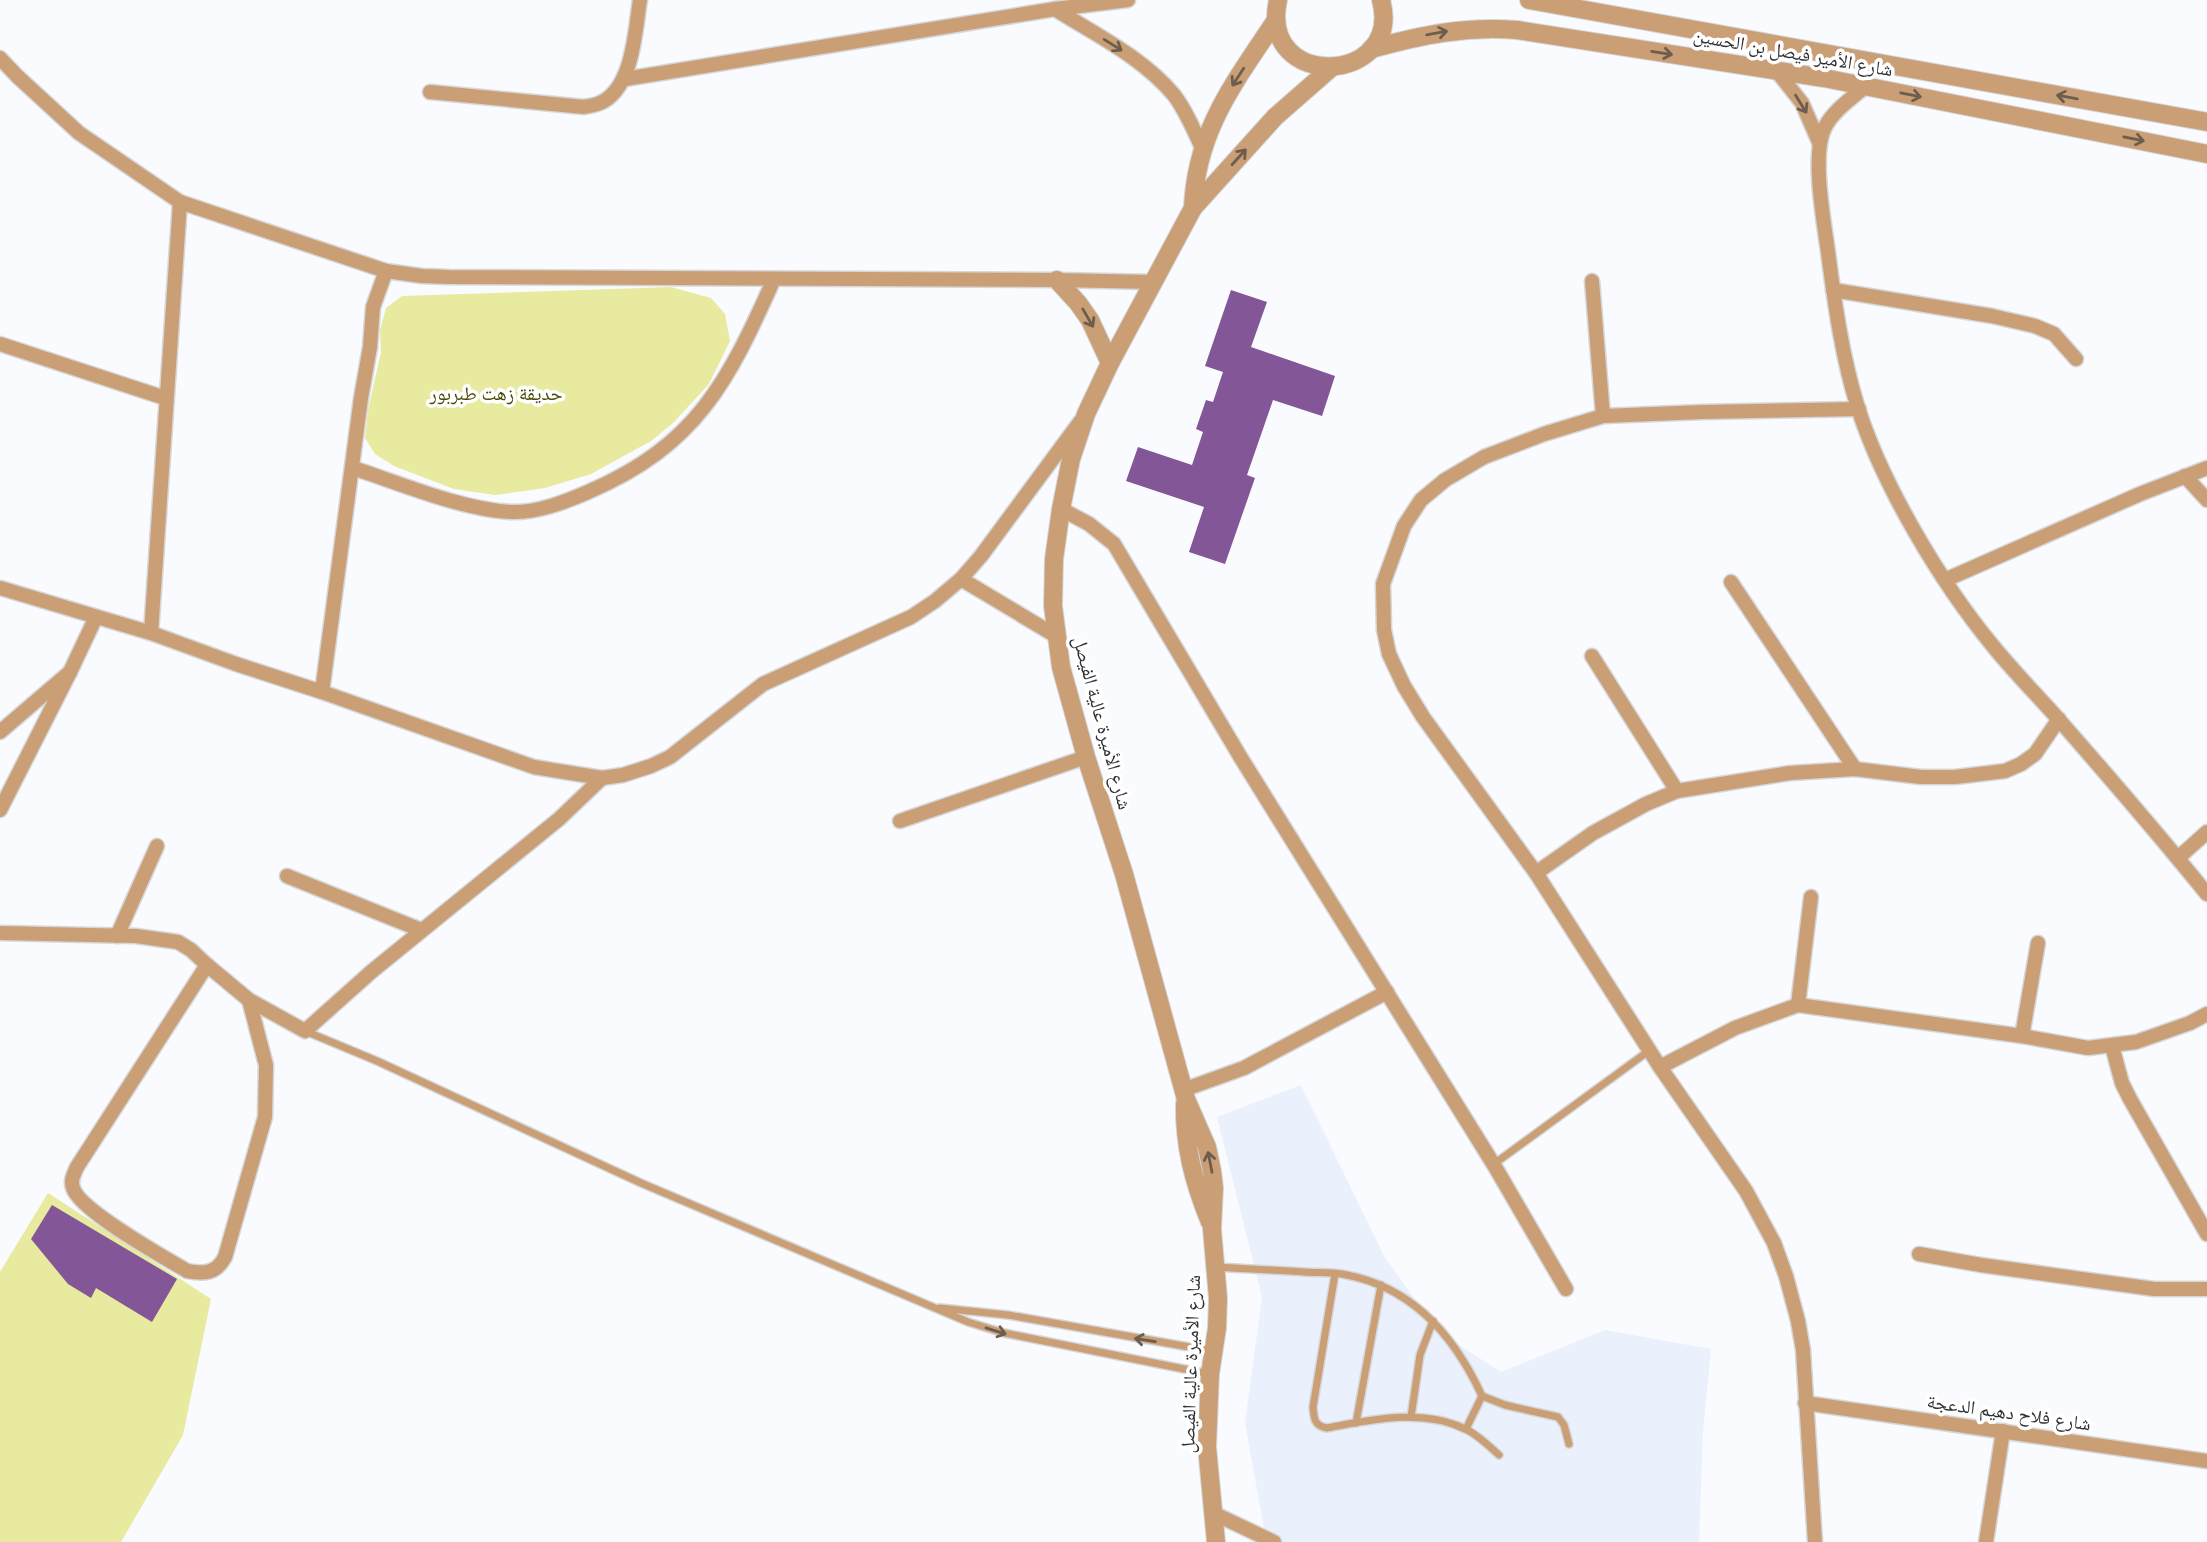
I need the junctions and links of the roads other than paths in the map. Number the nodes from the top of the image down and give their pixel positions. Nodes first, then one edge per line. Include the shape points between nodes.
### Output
1 (640, 0) edge
2 (1128, 0) edge
3 (1278, 0) edge
4 (1381, 0) edge
5 (1529, 0) edge
6 (1055, 9) junction
7 (1276, 20) junction
8 (1371, 49) junction
9 (0, 58) edge
10 (1331, 68) junction
11 (1776, 71) junction
12 (625, 79) junction
13 (1866, 86) junction
14 (430, 92) dead end
15 (2207, 122) edge
16 (1819, 142) junction
17 (1202, 148) junction
18 (2207, 154) edge
19 (180, 202) junction
20 (1193, 208) junction
21 (386, 271) junction
22 (774, 279) junction
23 (1057, 280) junction
24 (1591, 281) dead end
25 (1153, 282) junction
26 (1833, 290) junction
27 (0, 344) edge
28 (2076, 359) dead end
29 (1110, 363) junction
30 (165, 398) junction
31 (1858, 409) junction
32 (1086, 414) junction
33 (1603, 416) junction
34 (353, 468) junction
35 (2207, 468) edge
36 (2185, 476) junction
37 (2207, 500) edge
38 (1061, 509) junction
39 (961, 579) junction
40 (1945, 580) junction
41 (1731, 582) dead end
42 (0, 588) edge
43 (96, 617) junction
44 (151, 633) junction
45 (1056, 636) junction
46 (1592, 656) dead end
47 (70, 672) junction
48 (322, 692) junction
49 (2059, 719) junction
50 (0, 732) edge
51 (1086, 757) junction
52 (1855, 769) junction
53 (602, 778) junction
54 (1677, 791) junction
55 (0, 810) edge
56 (900, 821) dead end
57 (2207, 832) edge
58 (157, 846) dead end
59 (2178, 858) junction
60 (1536, 873) junction
61 (287, 876) dead end
62 (2207, 894) edge
63 (1811, 897) dead end
64 (421, 930) junction
65 (0, 933) edge
66 (117, 936) junction
67 (2038, 943) dead end
68 (206, 965) junction
69 (1387, 992) junction
70 (249, 1000) junction
71 (1798, 1005) junction
72 (2207, 1014) edge
73 (305, 1031) junction
74 (2022, 1036) junction
75 (2112, 1046) junction
76 (1650, 1050) junction
77 (1660, 1067) junction
78 (1184, 1095) junction
79 (1494, 1165) junction
80 (2207, 1234) edge
81 (1919, 1254) dead end
82 (1217, 1267) junction
83 (1335, 1274) junction
84 (1381, 1285) junction
85 (2207, 1289) edge
86 (1566, 1290) dead end
87 (932, 1308) junction
88 (1433, 1321) junction
89 (1213, 1352) junction
90 (1210, 1374) junction
91 (1482, 1396) junction
92 (1805, 1403) junction
93 (1411, 1417) junction
94 (1356, 1423) junction
95 (1466, 1429) junction
96 (2004, 1431) junction
97 (1569, 1444) dead end
98 (1499, 1455) dead end
99 (2207, 1461) edge
100 (1213, 1513) junction
101 (1216, 1542) edge
102 (1274, 1542) edge
103 (1815, 1542) edge
104 (1986, 1542) edge

1 - 12 street
2 - 6 street
3 - 7 street
4 - 8 street via 1383,23
15 -> 5 street, شارع الأمير فيصل بن الحسين
6 - 12 street
6 -> 17 street via 1156,75 1191,121
7 - 10 street via 1290,51 1309,64
7 -> 17 street, شارع الأميرة عالية الفيصل via 1222,102
8 - 10 street, شارع الأمير فيصل بن الحسين via 1346,66
8 -> 11 street, شارع الأمير فيصل بن الحسين via 1429,34 1486,28
9 - 19 street via 79,133
20 -> 10 street, شارع الأميرة عالية الفيصل via 1275,117
11 - 13 street, شارع الأمير فيصل بن الحسين
11 -> 16 street via 1802,103
12 - 14 street via 600,104 584,107
13 - 16 street via 1829,120
13 -> 18 street, شارع الأمير فيصل بن الحسين
16 - 26 street
17 - 20 street, شارع الأميرة عالية الفيصل
19 - 21 street
19 - 30 street
20 - 25 street, شارع الأميرة عالية الفيصل
21 - 22 street via 449,277
21 - 34 street via 373,307
22 - 23 street
22 - 34 street via 746,343 708,404 678,437 616,480 541,509 512,512 471,506
23 - 25 street
23 -> 29 street via 1090,320
24 - 33 street
25 - 29 street, شارع الأميرة عالية الفيصل
26 - 28 street via 2035,326 2054,334
26 - 31 street
27 - 30 street
29 - 32 street, شارع الأميرة عالية الفيصل
30 - 44 street
31 - 33 street
31 - 40 street via 1896,495
32 - 38 street, شارع الأميرة عالية الفيصل
32 - 39 street
33 - 60 street via 1484,457 1445,480 1421,500 1404,526 1383,584 1384,630 1404,686
34 - 48 street
35 - 36 street
36 - 37 street
36 - 40 street
38 - 45 street, شارع الأميرة عالية الفيصل via 1054,559
38 - 69 street via 1114,544
39 - 45 street
39 - 53 street via 911,617 762,684 670,757
40 - 49 street via 1993,646
41 - 52 street
42 - 43 street
43 - 44 street
43 - 47 street
44 - 48 street
45 - 51 street, شارع الأميرة عالية الفيصل
46 - 54 street
47 - 50 street
47 - 55 street
48 - 53 street via 534,767
49 - 52 street via 2035,754 2005,771 1921,777
49 - 59 street
51 - 56 street
51 - 78 street, شارع الأميرة عالية الفيصل via 1124,874
52 - 54 street via 1790,773
53 - 64 street via 559,819
54 - 60 street via 1592,833
57 - 59 street
58 - 66 street
59 - 62 street
60 - 76 street
61 - 64 street
63 - 71 street
64 - 73 street
65 - 66 street
66 - 68 street via 178,942
67 - 74 street
68 - 70 street
68 - 70 street via 72,1180 79,1200 104,1219 187,1270 201,1273 213,1271 225,1257 265,1116 266,1065
69 - 78 street
69 - 79 street
70 - 73 street
71 - 74 street
71 - 77 street via 1735,1028
72 - 75 street via 2136,1042
73 - 87 lane
74 - 75 street via 2088,1048
75 - 80 street via 2130,1099
76 - 77 street
76 - 79 lane
77 - 92 street via 1746,1191 1774,1243 1798,1321
78 - 82 street, شارع الأميرة عالية الفيصل via 1207,1147 1212,1171
79 - 86 street
81 - 85 street via 2154,1289
82 - 83 lane
82 - 89 street, شارع الأميرة عالية الفيصل
83 - 84 lane
83 - 94 lane via 1314,1418 1327,1428
84 - 88 lane
84 - 94 lane
89 -> 87 lane via 1008,1315
87 -> 90 lane via 1004,1333
88 - 91 lane via 1469,1367
88 - 93 lane via 1420,1355
89 - 90 street, شارع الأميرة عالية الفيصل
90 - 100 street, شارع الأميرة عالية الفيصل via 1207,1447
91 - 95 lane
91 - 97 lane via 1558,1417
92 - 96 street, شارع فلاح دهيم الدعجة
92 - 103 street
93 - 94 lane
93 - 95 lane
95 - 98 lane
96 - 99 street, شارع فلاح دهيم الدعجة
96 - 104 street
100 - 101 street, شارع الأميرة عالية الفيصل
100 - 102 street

